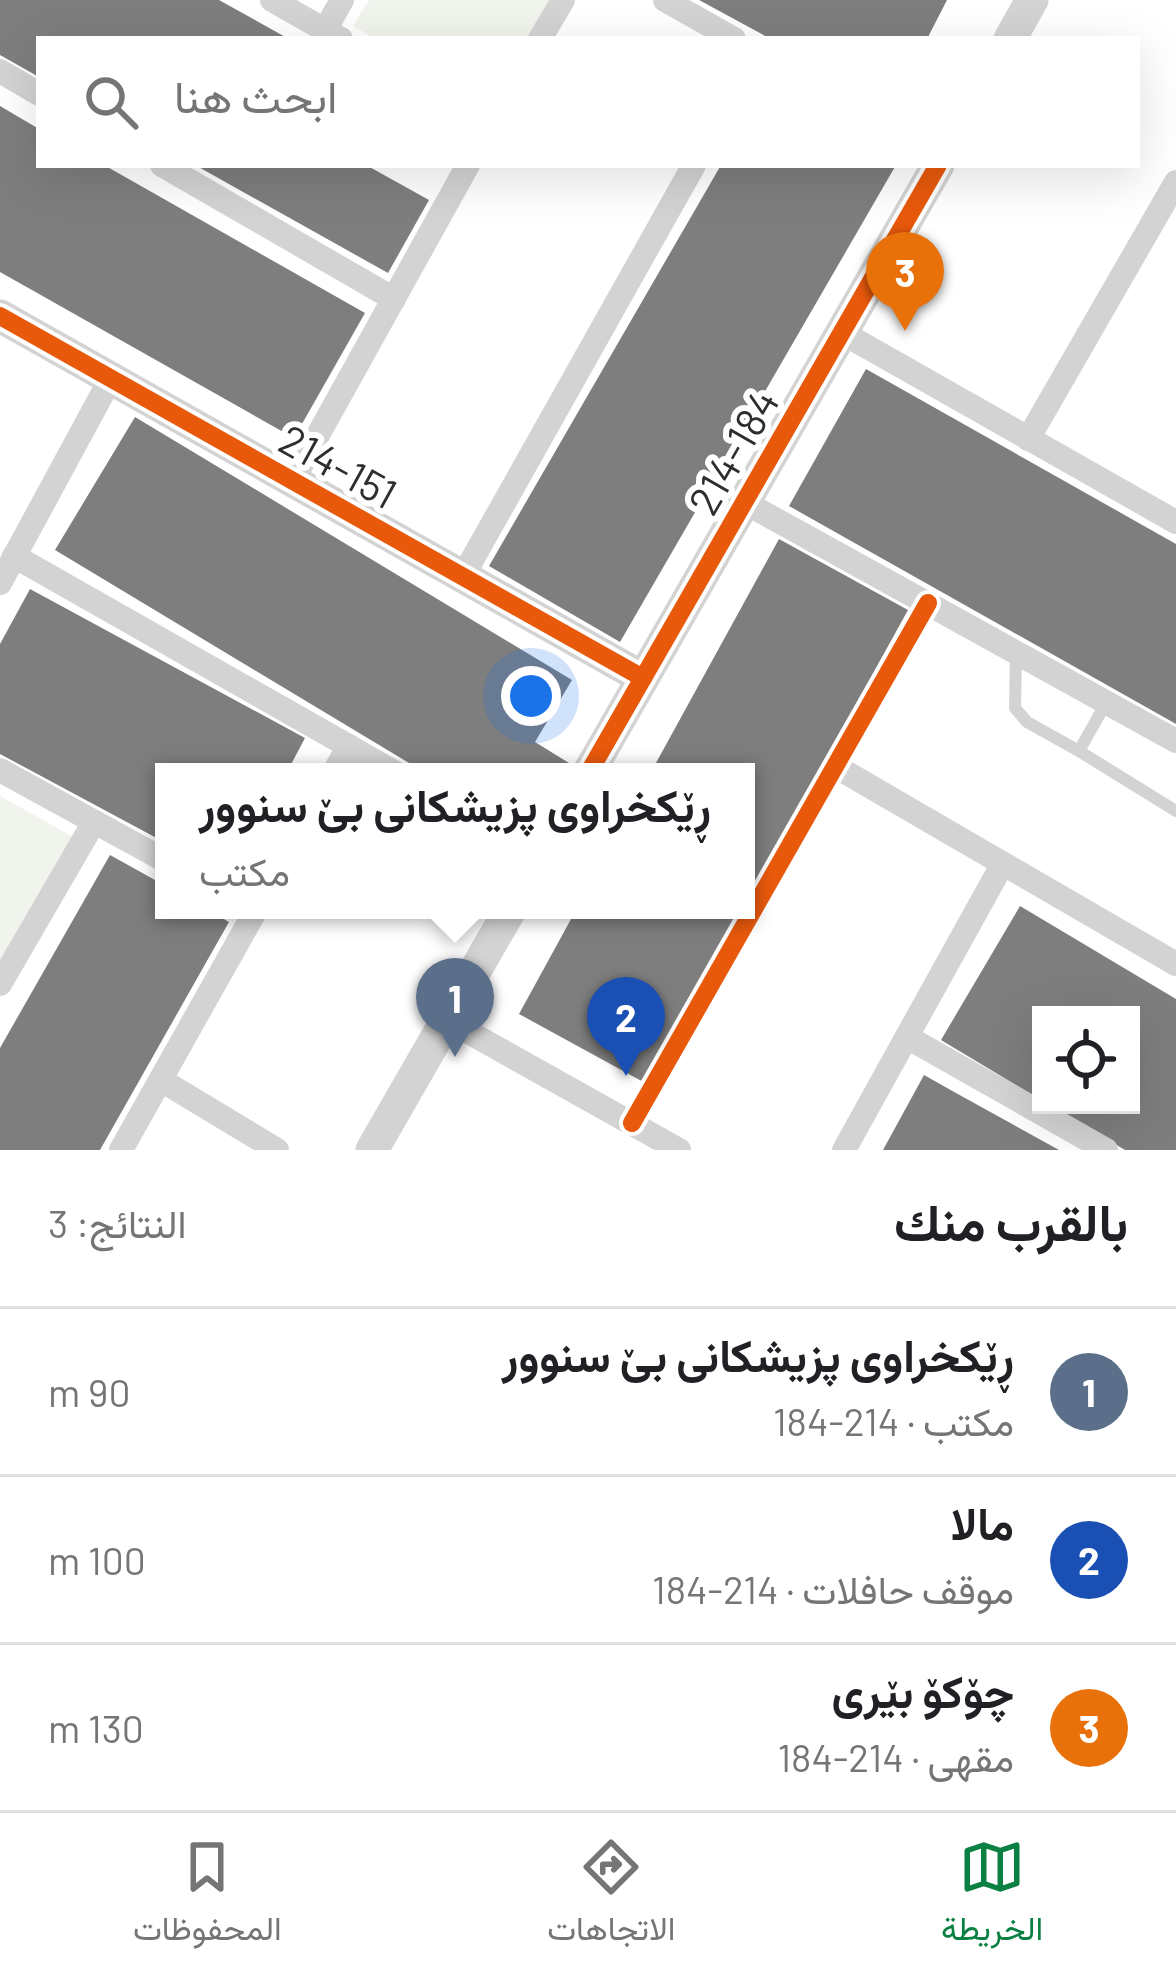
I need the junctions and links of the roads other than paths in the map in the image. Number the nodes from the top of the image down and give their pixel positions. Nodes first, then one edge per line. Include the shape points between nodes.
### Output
1 (272, 0) edge
2 (342, 0) edge
3 (563, 0) edge
4 (665, 0) edge
5 (1033, 0) edge
6 (333, 34) edge
7 (542, 36) edge
8 (729, 36) edge
9 (1012, 36) edge
10 (0, 71) edge
11 (36, 92) edge
12 (168, 168) edge
13 (467, 168) edge
14 (692, 168) edge
15 (936, 168) edge
16 (1176, 182) edge
17 (394, 299) junction
18 (0, 316) edge
19 (841, 332) junction
20 (111, 378) junction
21 (1028, 439) junction
22 (292, 481) junction
23 (744, 502) junction
24 (1176, 522) edge
25 (14, 556) junction
26 (463, 577) junction
27 (0, 583) edge
28 (928, 603) junction
29 (1016, 652) junction
30 (643, 678) junction
31 (1106, 703) junction
32 (1176, 740) edge
33 (349, 746) junction
34 (1079, 751) junction
35 (339, 763) edge
36 (378, 763) edge
37 (594, 763) edge
38 (835, 766) junction
39 (0, 770) edge
40 (1176, 811) edge
41 (94, 822) junction
42 (155, 855) edge
43 (1002, 865) junction
44 (755, 907) edge
45 (251, 919) edge
46 (505, 919) edge
47 (748, 919) edge
48 (1176, 964) edge
49 (0, 984) edge
50 (447, 1020) junction
51 (907, 1037) junction
52 (160, 1080) junction
53 (632, 1124) junction
54 (121, 1150) edge
55 (277, 1150) edge
56 (372, 1150) edge
57 (680, 1150) edge
58 (844, 1150) edge
59 (1106, 1150) edge

1 - 6 street
2 - 6 street
3 - 7 street
4 - 8 street
5 - 9 street
10 - 11 street
12 - 17 street
13 - 17 street
14 - 26 street
15 - 19 street, 214-184
16 - 21 street
17 - 22 street
18 - 20 street, 214-151
19 - 21 street
19 - 23 street, 214-184
20 - 22 street, 214-151
20 - 25 street
21 - 24 street
22 - 26 street, 214-151
23 - 28 street
23 - 30 street, 214-184
25 - 27 street
25 - 33 street
26 - 30 street, 214-151
28 - 29 street
28 - 38 street
29 - 31 street
29 - 34 lane via 1016,708
30 - 37 street, 214-184
31 - 32 street
31 - 34 lane
33 - 35 street
33 - 36 street
34 - 40 lane
38 - 43 street
38 - 44 street
39 - 41 street
41 - 42 street
41 - 49 street
43 - 48 street
43 - 51 street
45 - 52 street
46 - 50 street
47 - 53 street
50 - 53 street
50 - 56 street
51 - 58 street
51 - 59 street
52 - 54 street
52 - 55 street
53 - 57 street

